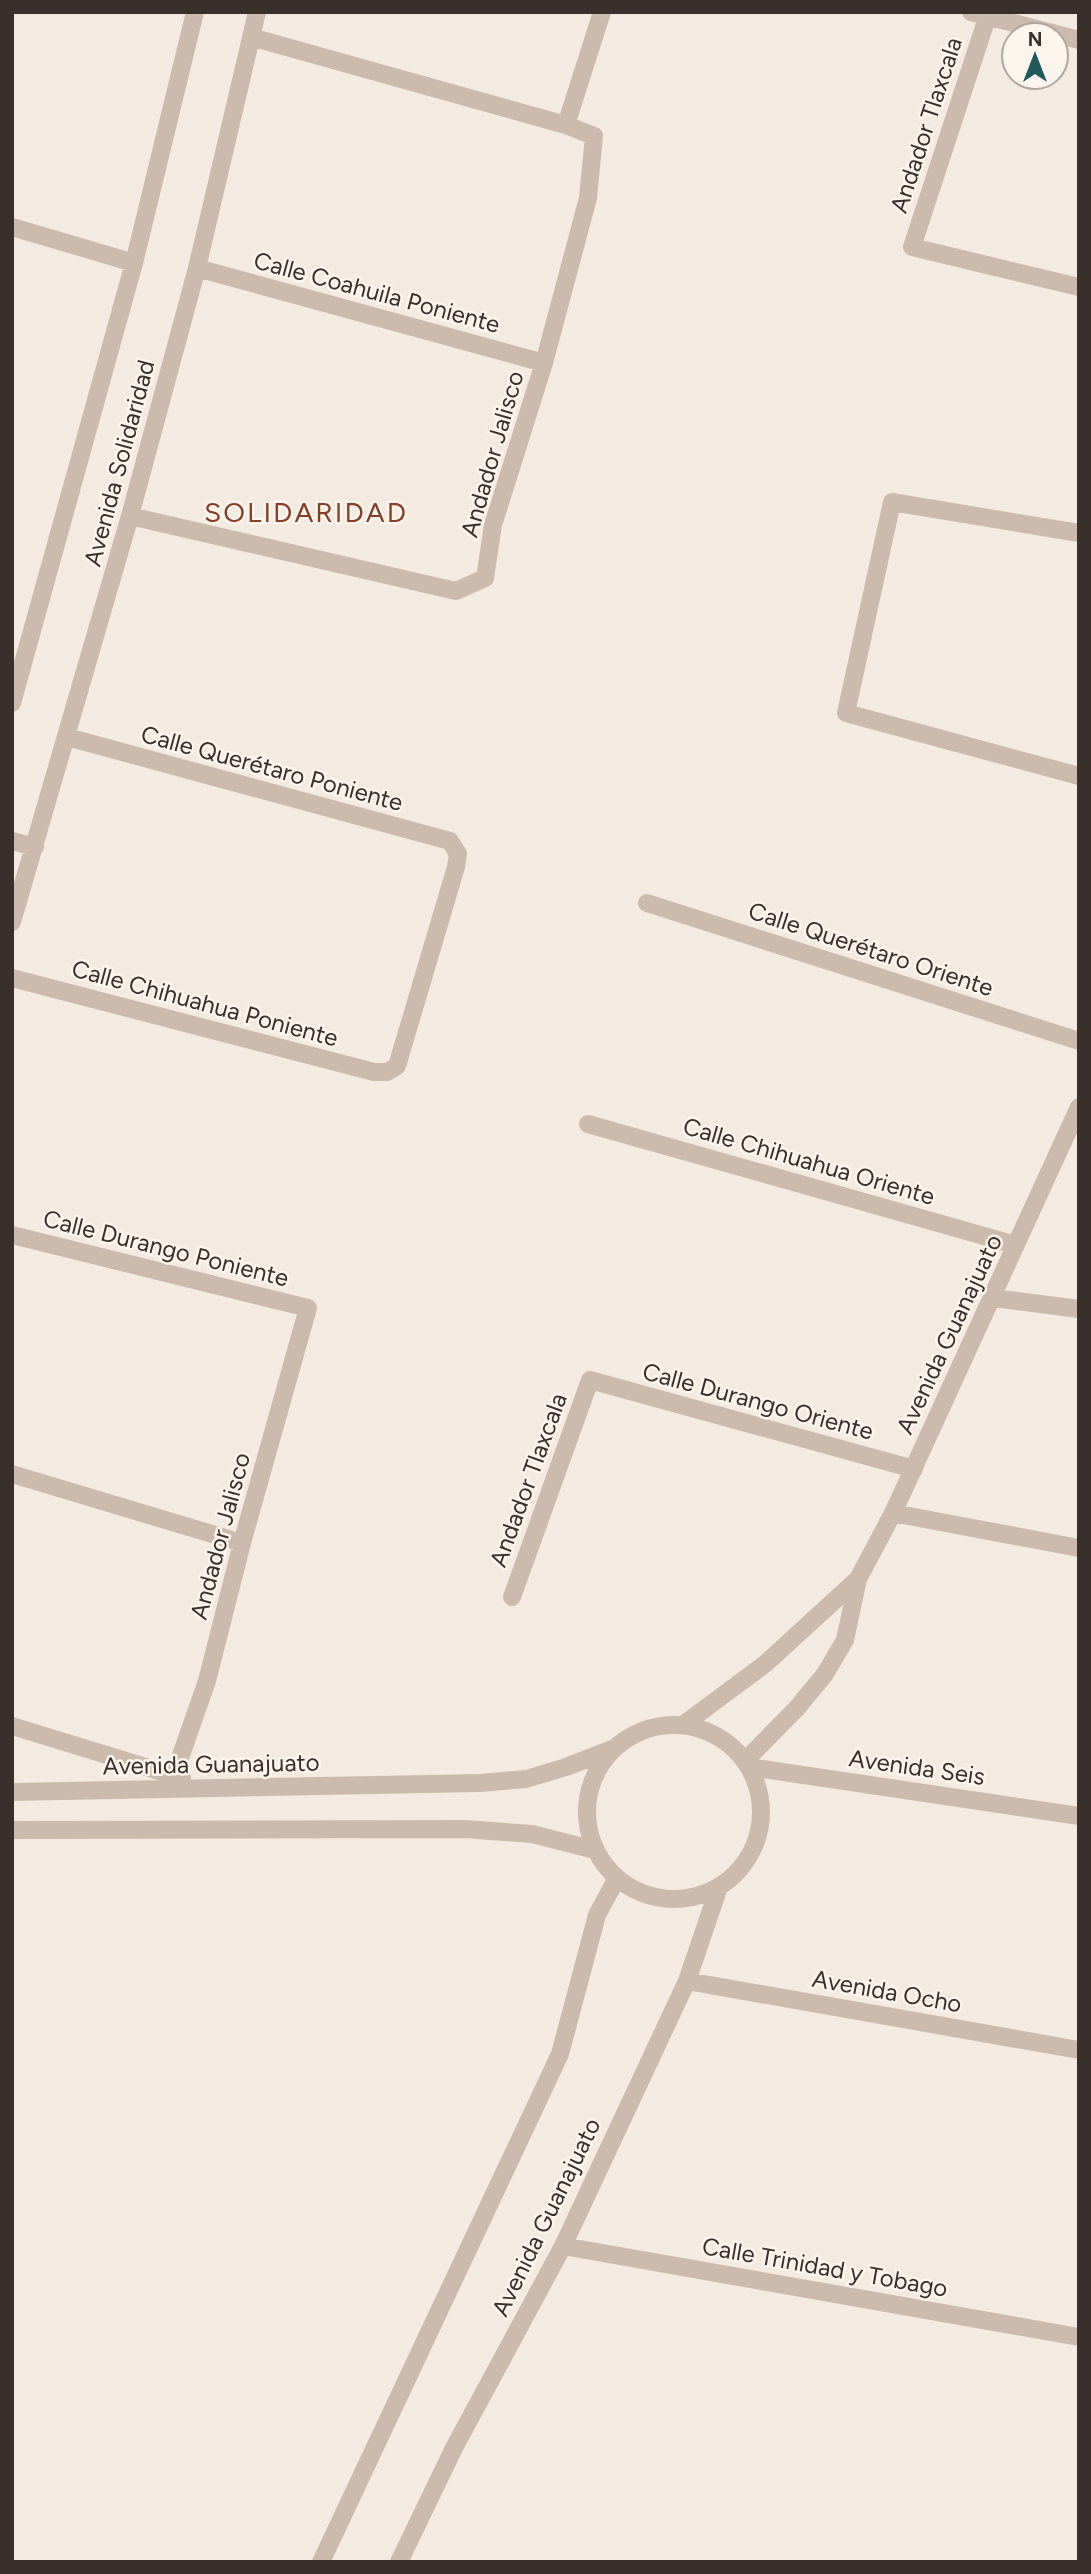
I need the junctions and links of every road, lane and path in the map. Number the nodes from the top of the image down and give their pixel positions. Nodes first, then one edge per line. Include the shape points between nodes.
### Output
1 (195, 12) edge
2 (257, 12) edge
3 (602, 12) edge
4 (979, 15) edge
5 (251, 37) junction
6 (1079, 40) edge
7 (566, 125) junction
8 (12, 227) edge
9 (134, 263) junction
10 (197, 268) junction
11 (1079, 287) edge
12 (544, 363) junction
13 (130, 516) junction
14 (1079, 533) edge
15 (15, 681) edge
16 (12, 703) edge
17 (67, 737) junction
18 (1079, 776) edge
19 (12, 841) edge
20 (35, 847) junction
21 (647, 903) dead end
22 (12, 922) edge
23 (12, 978) edge
24 (1079, 1041) edge
25 (387, 1072) joint
26 (1079, 1107) edge
27 (587, 1124) dead end
28 (12, 1235) edge
29 (1016, 1245) junction
30 (994, 1298) junction
31 (308, 1308) joint
32 (1079, 1309) edge
33 (590, 1380) joint
34 (914, 1469) junction
35 (12, 1474) edge
36 (893, 1513) junction
37 (242, 1543) junction
38 (1079, 1548) edge
39 (858, 1579) junction
40 (512, 1597) dead end
41 (683, 1725) junction
42 (12, 1726) edge
43 (615, 1748) junction
44 (747, 1764) junction
45 (174, 1774) junction
46 (205, 1789) junction
47 (12, 1792) edge
48 (1079, 1816) edge
49 (12, 1830) edge
50 (595, 1850) junction
51 (617, 1878) junction
52 (719, 1887) junction
53 (687, 1981) junction
54 (1079, 2050) edge
55 (563, 2246) junction
56 (1079, 2337) edge
57 (321, 2562) edge
58 (399, 2562) edge

1 - 9 street, Avenida Solidaridad
2 - 5 street, Avenida Solidaridad
3 - 7 street
4 - 6 street
4 - 11 street, Andador Tlaxcala via 912,247
5 - 7 street
5 - 10 street, Avenida Solidaridad
7 - 12 street via 594,136 592,167
8 - 9 street
9 - 15 street, Avenida Solidaridad
10 - 12 street, Calle Coahuila Poniente
10 - 13 street, Avenida Solidaridad
12 - 13 street, Andador Jalisco via 493,525 485,578 456,591
13 - 17 street, Avenida Solidaridad
14 - 18 street via 892,502 846,713
15 - 16 street, Avenida Solidaridad
17 - 20 street, Avenida Solidaridad
17 - 25 street, Calle Querétaro Poniente via 450,841 457,854 397,1066
19 - 20 street
20 - 22 street, Avenida Solidaridad
21 - 24 street, Calle Querétaro Oriente
23 - 25 street, Calle Chihuahua Poniente
26 - 29 street, Avenida Guanajuato
27 - 29 street, Calle Chihuahua Oriente
28 - 31 street, Calle Durango Poniente
29 - 30 street, Avenida Guanajuato
30 - 32 street
30 - 34 street, Avenida Guanajuato
31 - 37 street, Andador Jalisco
33 - 34 street, Calle Durango Oriente
33 - 40 street, Andador Tlaxcala
34 - 36 street, Avenida Guanajuato
35 - 37 street
36 - 38 street
36 - 39 street, Avenida Guanajuato
37 - 45 street, Andador Jalisco via 206,1681
39 - 41 street, Avenida Guanajuato via 765,1664
39 - 44 street, Avenida Guanajuato via 845,1640 825,1674
41 - 43 street via 646,1730
41 - 44 street via 724,1740
42 - 45 street
43 - 46 street, Avenida Guanajuato via 526,1779
43 - 50 street via 593,1778 587,1796 587,1824
44 - 48 street, Avenida Seis
44 - 52 street via 761,1799 759,1833 744,1864
45 - 46 street
46 - 47 street, Avenida Guanajuato
49 - 50 street via 465,1829 531,1834
50 - 51 street
51 - 52 street via 649,1896 667,1898 685,1898
51 - 57 street via 597,1915 561,2053
52 - 53 street, Avenida Guanajuato
53 - 54 street, Avenida Ocho
53 - 55 street, Avenida Guanajuato
55 - 56 street, Calle Trinidad y Tobago
55 - 58 street, Avenida Guanajuato via 454,2448

